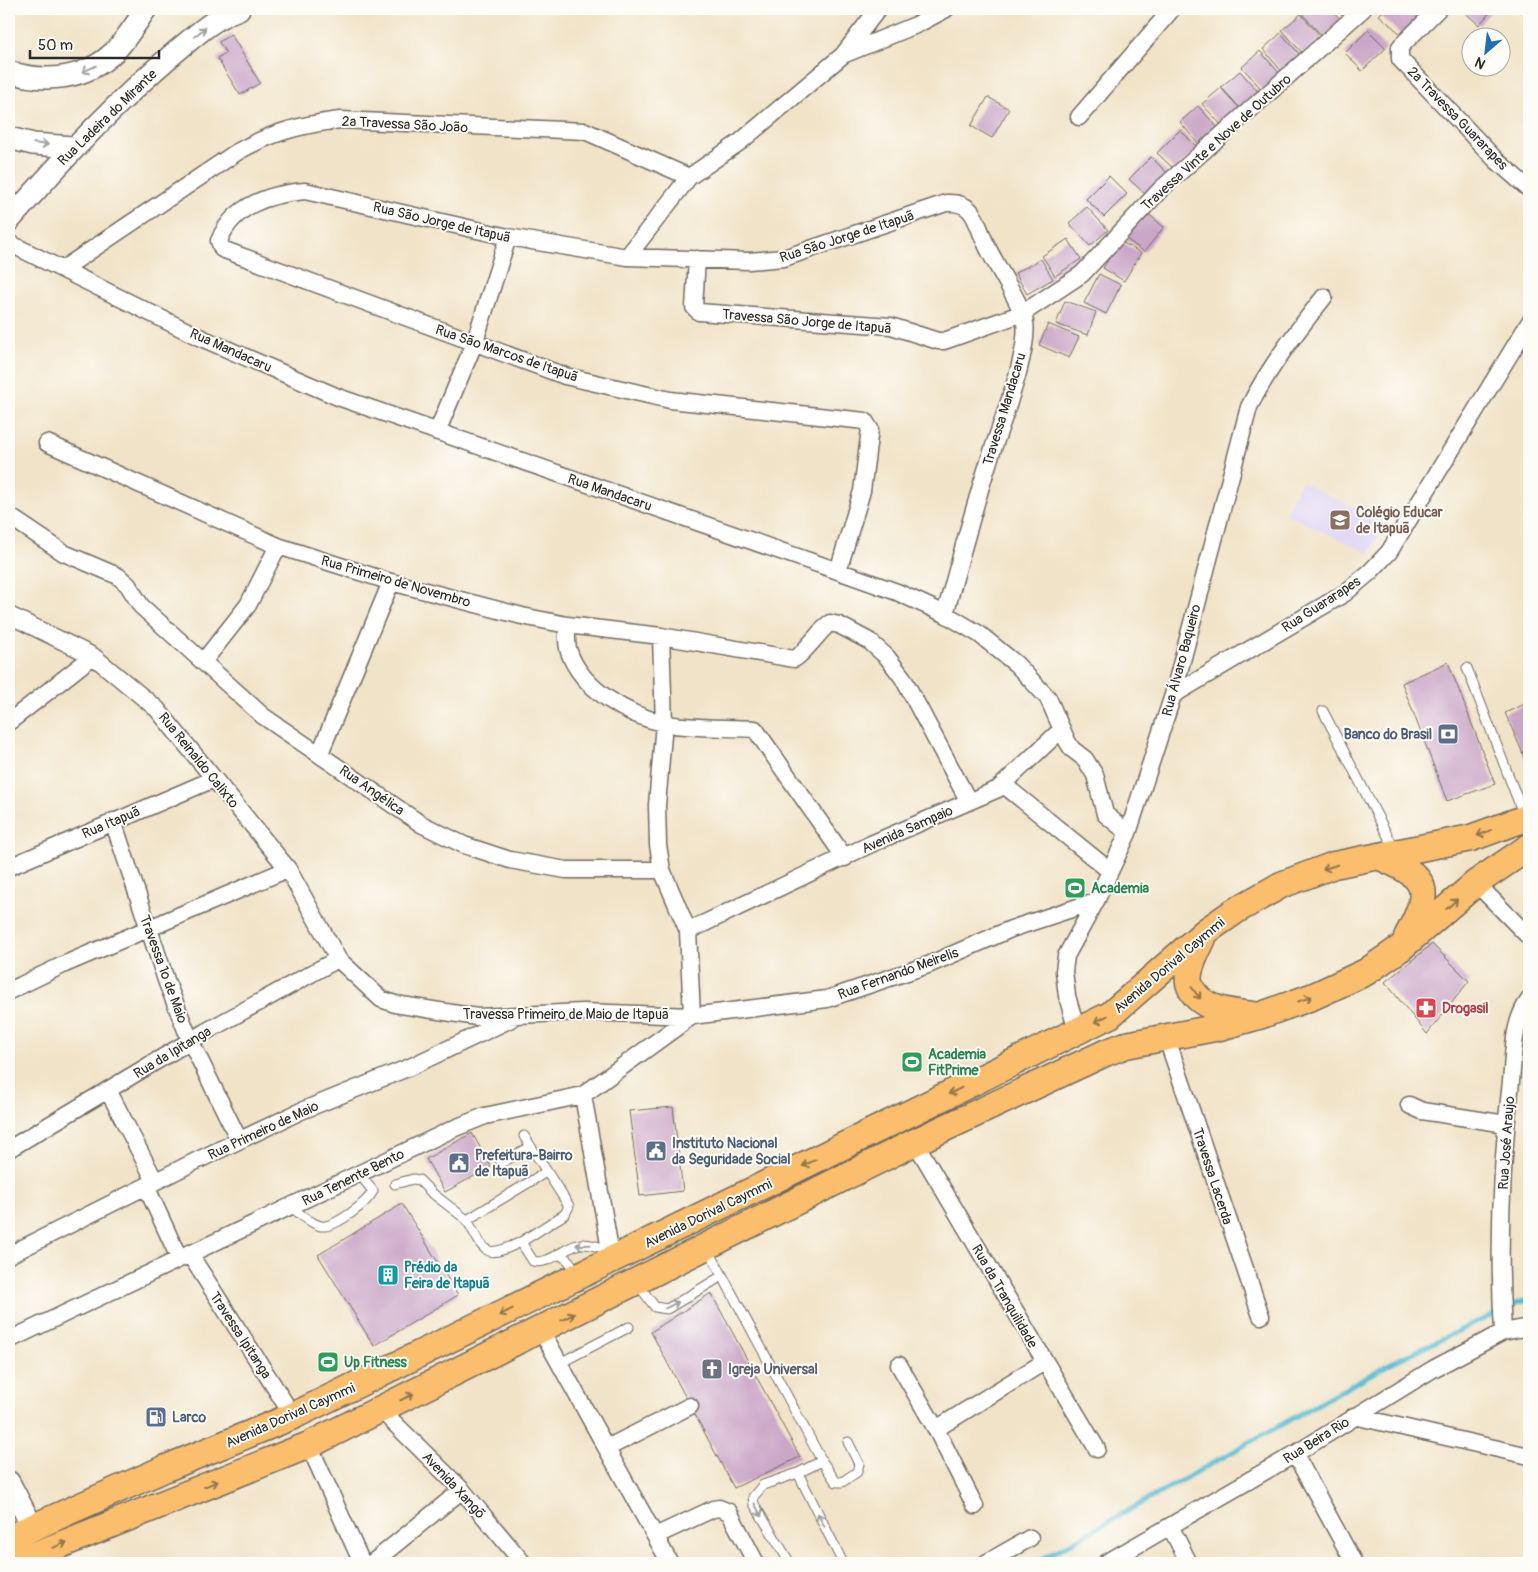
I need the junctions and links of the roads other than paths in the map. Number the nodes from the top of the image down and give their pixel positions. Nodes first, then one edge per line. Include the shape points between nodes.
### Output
1 (146, 9) edge
2 (878, 9) edge
3 (946, 9) edge
4 (1172, 9) edge
5 (1363, 9) edge
6 (1438, 9) edge
7 (226, 11) edge
8 (843, 55) junction
9 (9, 72) edge
10 (1079, 116) dead end
11 (9, 138) edge
12 (73, 147) junction
13 (689, 177) junction
14 (1529, 189) edge
15 (287, 192) joint
16 (973, 212) joint
17 (9, 221) edge
18 (508, 237) junction
19 (9, 243) edge
20 (626, 257) junction
21 (697, 260) junction
22 (63, 269) junction
23 (1324, 297) dead end
24 (1023, 313) junction
25 (1529, 323) edge
26 (474, 344) junction
27 (437, 432) junction
28 (47, 443) dead end
29 (9, 516) edge
30 (278, 546) junction
31 (838, 571) junction
32 (391, 582) junction
33 (945, 614) junction
34 (9, 615) edge
35 (567, 625) junction
36 (661, 636) junction
37 (93, 656) junction
38 (203, 662) junction
39 (1467, 668) dead end
40 (1173, 695) junction
41 (1323, 711) dead end
42 (9, 722) edge
43 (664, 723) junction
44 (1062, 729) junction
45 (320, 753) junction
46 (214, 779) junction
47 (1004, 785) junction
48 (968, 802) junction
49 (1527, 818) edge
50 (113, 821) junction
51 (1128, 833) junction
52 (1529, 847) edge
53 (1387, 854) junction
54 (845, 858) junction
55 (9, 867) edge
56 (288, 869) junction
57 (662, 870) junction
58 (1110, 871) junction
59 (1476, 883) junction
60 (1096, 901) junction
61 (149, 929) junction
62 (688, 932) junction
63 (1205, 932) junction
64 (1529, 937) edge
65 (1402, 947) junction
66 (338, 959) junction
67 (9, 991) edge
68 (1529, 1000) edge
69 (522, 1015) junction
70 (692, 1016) junction
71 (1259, 1016) junction
72 (1077, 1031) junction
73 (1166, 1036) junction
74 (190, 1040) junction
75 (108, 1090) junction
76 (583, 1095) junction
77 (1409, 1105) dead end
78 (1506, 1124) junction
79 (524, 1136) dead end
80 (239, 1140) junction
81 (915, 1142) junction
82 (531, 1147) junction
83 (9, 1149) edge
84 (501, 1163) dead end
85 (546, 1172) junction
86 (360, 1175) junction
87 (150, 1183) junction
88 (395, 1184) dead end
89 (291, 1207) junction
90 (467, 1220) junction
91 (521, 1242) junction
92 (707, 1247) junction
93 (558, 1254) junction
94 (9, 1255) edge
95 (184, 1255) junction
96 (611, 1255) junction
97 (722, 1276) junction
98 (575, 1278) junction
99 (637, 1282) junction
100 (1260, 1316) dead end
101 (1503, 1326) junction
102 (629, 1327) dead end
103 (1529, 1327) edge
104 (542, 1330) junction
105 (9, 1340) edge
106 (1044, 1362) junction
107 (560, 1363) junction
108 (899, 1366) dead end
109 (690, 1406) dead end
110 (381, 1410) junction
111 (293, 1416) junction
112 (1354, 1416) junction
113 (936, 1428) junction
114 (848, 1442) dead end
115 (309, 1445) junction
116 (607, 1448) junction
117 (1097, 1449) dead end
118 (1295, 1454) junction
119 (1529, 1456) edge
120 (822, 1461) junction
121 (798, 1473) junction
122 (9, 1482) edge
123 (462, 1490) junction
124 (975, 1506) dead end
125 (33, 1528) junction
126 (1171, 1528) junction
127 (655, 1536) junction
128 (9, 1538) edge
129 (1030, 1538) dead end
130 (15, 1563) edge
131 (362, 1563) edge
132 (372, 1563) edge
133 (522, 1563) edge
134 (670, 1563) edge
135 (756, 1563) edge
136 (790, 1563) edge
137 (843, 1563) edge
138 (986, 1563) edge
139 (1106, 1563) edge
140 (1189, 1563) edge
141 (1358, 1563) edge

1 -> 9 street via 115,51 84,72 44,78
2 - 8 street
3 - 8 street
4 - 10 street
5 - 24 street, Travessa Vinte e Nove de Outubro via 1160,190 1082,274
6 - 14 street, 2ª Travessa Guararapes via 1400,47 1400,59 1496,160
12 -> 7 street, Rua Ladeira do Mirante via 138,85
8 - 13 street via 740,142
11 -> 12 street via 33,144
12 - 17 street, Rua Ladeira do Mirante
13 - 20 street
13 - 22 street, 2ª Travessa São João via 585,131 340,120 314,123 265,136
15 - 18 street, Rua São Jorge de Itapuã via 305,191
15 - 26 street, Rua São Marcos de Itapuã via 236,214 228,222 218,245 222,250
16 - 21 street, Rua São Jorge de Itapuã via 957,203 946,203 784,258
16 - 24 street, Travessa Mandacaru via 998,270
18 - 20 street, Rua São Jorge de Itapuã
18 - 26 street
19 - 22 street, Rua Mandacaru
20 - 21 street, Rua São Jorge de Itapuã
21 - 24 street, Travessa São Jorge de Itapuã via 694,307 699,312 891,326 938,341
22 - 27 street, Rua Mandacaru via 225,348 338,397
23 - 40 street, Rua Álvaro Baqueiro via 1289,344 1250,406
24 - 33 street, Travessa Mandacaru via 1026,323 1017,372
25 - 40 street, Rua Guararapes via 1389,552 1370,572 1345,593
26 - 27 street
26 - 31 street, Rua São Marcos de Itapuã via 565,376 670,400 865,421 870,428 864,484
27 - 31 street, Rua Mandacaru
28 - 30 street, Rua Primeiro de Novembro
29 - 38 street, Rua Angélica via 64,553 118,576 128,585 140,606
30 - 32 street, Rua Primeiro de Novembro
30 - 38 street via 248,605
31 - 33 street, Rua Mandacaru via 897,592
32 - 35 street, Rua Primeiro de Novembro
32 - 45 street
33 - 44 street, Rua Mandacaru via 979,634 1016,664 1048,698
34 - 37 street, Rua Reinaldo Calixto
35 - 36 street, Rua Primeiro de Novembro
35 - 43 street via 569,651 580,671 598,690 612,702
36 - 43 street
36 - 48 street, Rua Primeiro de Novembro via 797,658 830,623 869,641 887,657 902,678
37 - 42 street
37 - 46 street, Rua Reinaldo Calixto via 157,709
38 - 45 street, Rua Angélica via 263,716
39 - 49 lane
40 - 51 street, Rua Álvaro Baqueiro
41 - 53 lane
43 - 54 street via 755,729
43 - 57 street via 657,806
44 - 47 street, Avenida Sampaio
44 - 51 street, Rua Mandacaru via 1072,749 1085,759 1095,775 1105,814
45 - 57 street, Rua Angélica via 421,824 464,845 510,860 566,870
46 - 50 street, Rua Itapuã
46 - 56 street, Rua Reinaldo Calixto
47 - 48 street, Avenida Sampaio
47 - 58 street
48 - 54 street, Avenida Sampaio
49 -> 53 main road, Avenida Dorival Caymmi via 1471,838
50 - 55 street, Rua Itapuã
50 - 61 street, Travessa 1º de Maio
51 - 58 street, Rua Álvaro Baqueiro
52 - 59 main road
53 -> 63 main road, Avenida Dorival Caymmi via 1334,865 1281,885
53 - 65 main road via 1419,881 1424,902
54 - 62 street, Avenida Sampaio
56 - 61 street
56 - 66 street, Rua Reinaldo Calixto
57 - 62 street
58 - 60 street, Rua Álvaro Baqueiro
59 - 64 street
65 -> 59 main road
60 - 70 street, Rua Fernando Meirelis via 1011,929 928,965 827,999
60 - 72 street, Rua Álvaro Baqueiro via 1066,956 1064,971
61 - 67 street
61 - 74 street, Travessa 1º de Maio
62 - 70 street
63 -> 71 main road via 1190,970 1189,983 1196,994 1206,1004 1220,1010
63 -> 72 main road, Avenida Dorival Caymmi via 1110,1015
71 -> 65 main road via 1366,972
66 - 69 street, Travessa Primeiro de Maio de Itapuã via 381,999 395,1004 477,1017
66 - 74 street, Rua da Ipitanga
68 - 78 street, Rua José Araujo via 1517,1024
69 - 70 street, Travessa Primeiro de Maio de Itapuã via 583,1012
69 - 80 street, Rua Primeiro de Maio
70 - 76 street, Rua Tenente Bento
71 - 73 main road via 1220,1027
72 -> 96 main road, Avenida Dorival Caymmi
73 - 81 main road via 1104,1053
73 - 100 street, Travessa Lacerda
74 - 75 street, Rua da Ipitanga
74 - 80 street, Travessa 1º de Maio
75 - 83 street, Rua da Ipitanga
75 - 87 street, Travessa Ipitanga
76 - 86 street, Rua Tenente Bento via 485,1116
76 - 96 street
77 - 78 street via 1422,1111
78 - 101 street, Rua José Araujo via 1500,1240
79 - 82 lane
80 - 87 street, Rua Primeiro de Maio
81 - 92 main road
81 - 106 street, Rua da Tranquilidade
82 - 84 lane
82 - 85 lane
85 - 90 lane
85 - 91 lane via 568,1202 568,1210
86 - 89 street, Rua Tenente Bento
86 - 89 lane via 373,1191 369,1199 329,1225 315,1224
87 - 94 street, Rua Primeiro de Maio
87 - 95 street, Travessa Ipitanga
88 - 90 lane via 419,1180
89 - 95 street, Rua Tenente Bento
90 - 91 lane via 487,1250 499,1252
91 - 93 lane via 533,1261 541,1262
92 - 97 lane
92 - 99 main road
96 -> 93 lane via 584,1243
93 - 98 lane via 574,1267
95 - 105 street, Rua Tenente Bento
95 - 111 street, Travessa Ipitanga
96 - 98 main road, Avenida Dorival Caymmi
99 -> 97 lane via 655,1307 667,1309
97 - 120 lane
98 -> 111 main road, Avenida Dorival Caymmi
104 -> 99 main road
101 - 103 street, Rua Beira Rio
101 - 112 street, Rua Beira Rio
102 - 107 lane
104 - 107 street
110 -> 104 main road
106 - 113 street
106 - 117 street, Rua da Tranquilidade
107 - 116 street
108 - 113 street
109 - 116 street
110 - 115 main road
110 - 123 street, Avenida Xangõ
111 - 125 main road, Avenida Dorival Caymmi
112 - 118 street, Rua Beira Rio
112 - 119 street
113 - 124 street
114 - 120 lane via 859,1464 857,1472 842,1482 836,1482
130 -> 115 main road
115 - 131 street
116 - 127 street
118 - 126 street, Rua Beira Rio
118 - 141 street
120 - 121 lane
121 -> 136 lane via 763,1485 753,1497 754,1504
137 -> 121 lane
122 - 125 street
123 - 132 street
123 - 133 street, Avenida Xangõ
125 - 128 main road, Avenida Dorival Caymmi
126 - 139 street, Rua Beira Rio
126 - 140 street
127 - 134 street
127 - 135 street via 713,1509 725,1510 730,1512
129 - 138 street

